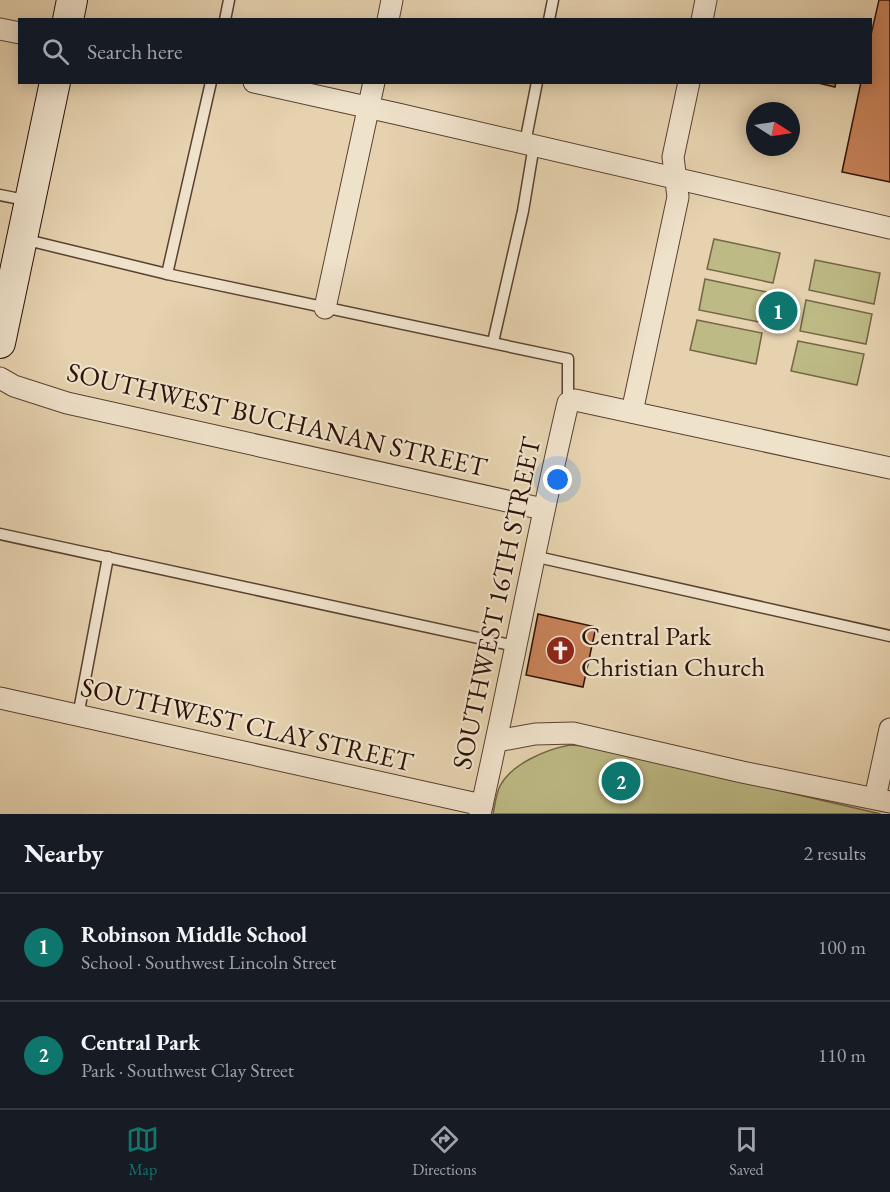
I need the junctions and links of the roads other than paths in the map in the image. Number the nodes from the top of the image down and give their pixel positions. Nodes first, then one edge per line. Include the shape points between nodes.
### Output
1 (72, 0) edge
2 (229, 0) edge
3 (392, 0) edge
4 (553, 0) edge
5 (706, 0) edge
6 (68, 18) edge
7 (225, 18) edge
8 (388, 18) edge
9 (549, 18) edge
10 (702, 18) edge
11 (0, 29) edge
12 (18, 33) edge
13 (55, 84) edge
14 (211, 84) edge
15 (263, 84) edge
16 (374, 84) edge
17 (537, 84) edge
18 (689, 84) edge
19 (369, 107) junction
20 (529, 144) junction
21 (675, 178) junction
22 (0, 195) edge
23 (30, 201) junction
24 (890, 228) edge
25 (22, 238) junction
26 (167, 274) junction
27 (325, 308) junction
28 (493, 342) junction
29 (0, 343) edge
30 (0, 378) edge
31 (568, 403) junction
32 (632, 412) junction
33 (890, 468) edge
34 (543, 509) junction
35 (0, 534) edge
36 (108, 556) junction
37 (533, 556) junction
38 (890, 636) edge
39 (515, 646) junction
40 (0, 698) edge
41 (78, 716) junction
42 (890, 729) edge
43 (497, 741) junction
44 (882, 800) edge
45 (481, 810) edge

1 - 6 main road
2 - 7 lane
3 - 8 street
4 - 9 lane
5 - 10 street
11 - 12 street
13 - 23 main road
14 - 26 lane
15 - 19 street
16 - 19 street
17 - 20 lane
18 - 21 street via 673,158
19 - 20 street
19 - 27 street
20 - 21 street
20 - 28 lane via 523,211
21 - 24 street
21 - 32 street via 678,197
22 - 23 lane
23 - 25 main road
25 - 26 lane
25 - 29 main road
26 - 27 lane
27 - 28 lane
28 - 31 lane via 568,359
30 - 34 street, SOUTHWEST BUCHANAN STREET via 67,403
31 - 32 street via 575,400
31 - 34 street, SOUTHWEST 16TH STREET
32 - 33 street
34 - 37 street, SOUTHWEST 16TH STREET
35 - 36 lane
36 - 39 lane
36 - 41 lane
37 - 38 lane
37 - 39 street, SOUTHWEST 16TH STREET
39 - 43 street, SOUTHWEST 16TH STREET
40 - 41 street, SOUTHWEST CLAY STREET
41 - 45 street, SOUTHWEST CLAY STREET
42 - 44 street
43 - 44 street via 573,733
43 - 45 street, SOUTHWEST 16TH STREET

